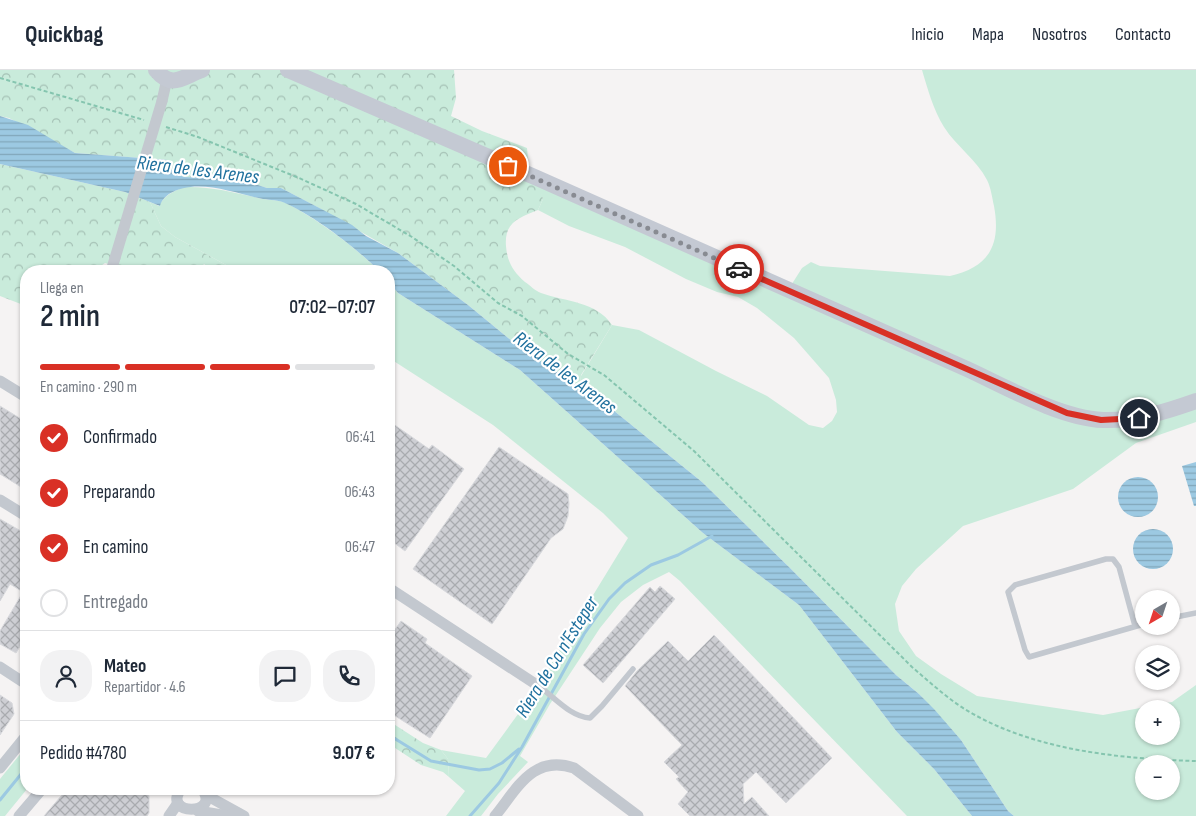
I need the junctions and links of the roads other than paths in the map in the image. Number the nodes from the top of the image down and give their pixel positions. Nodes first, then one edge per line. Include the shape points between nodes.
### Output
1 (288, 70) edge
2 (196, 71) edge
3 (162, 75) edge
4 (113, 265) edge
5 (0, 381) edge
6 (20, 393) edge
7 (1196, 401) edge
8 (0, 500) edge
9 (20, 512) edge
10 (395, 592) edge
11 (1196, 613) edge
12 (1180, 616) edge
13 (1135, 626) joint
14 (0, 667) edge
15 (633, 669) dead end
16 (20, 680) edge
17 (540, 687) joint
18 (20, 743) edge
19 (0, 768) edge
20 (37, 795) edge
21 (176, 795) edge
22 (178, 795) edge
23 (204, 795) edge
24 (209, 795) edge
25 (193, 813) edge
26 (241, 814) edge
27 (19, 816) edge
28 (169, 816) edge
29 (495, 816) edge
30 (638, 816) edge

1 - 7 main road via 1067,413 1101,420 1126,419 1152,415
2 - 3 main road via 176,81
3 - 4 street, bridge via 162,101
5 - 6 street
8 - 9 street
10 - 17 street
11 - 12 lane
13 - 13 lane via 1030,657 1008,592 1015,585 1113,559 1119,567
14 - 16 street
15 - 17 lane via 590,718 580,718
18 - 19 street
20 - 27 street
21 - 28 street
22 - 25 street via 184,810
23 - 25 street via 205,805
24 - 26 street
25 - 26 street
29 - 30 street via 529,774 536,768 554,764 574,768

